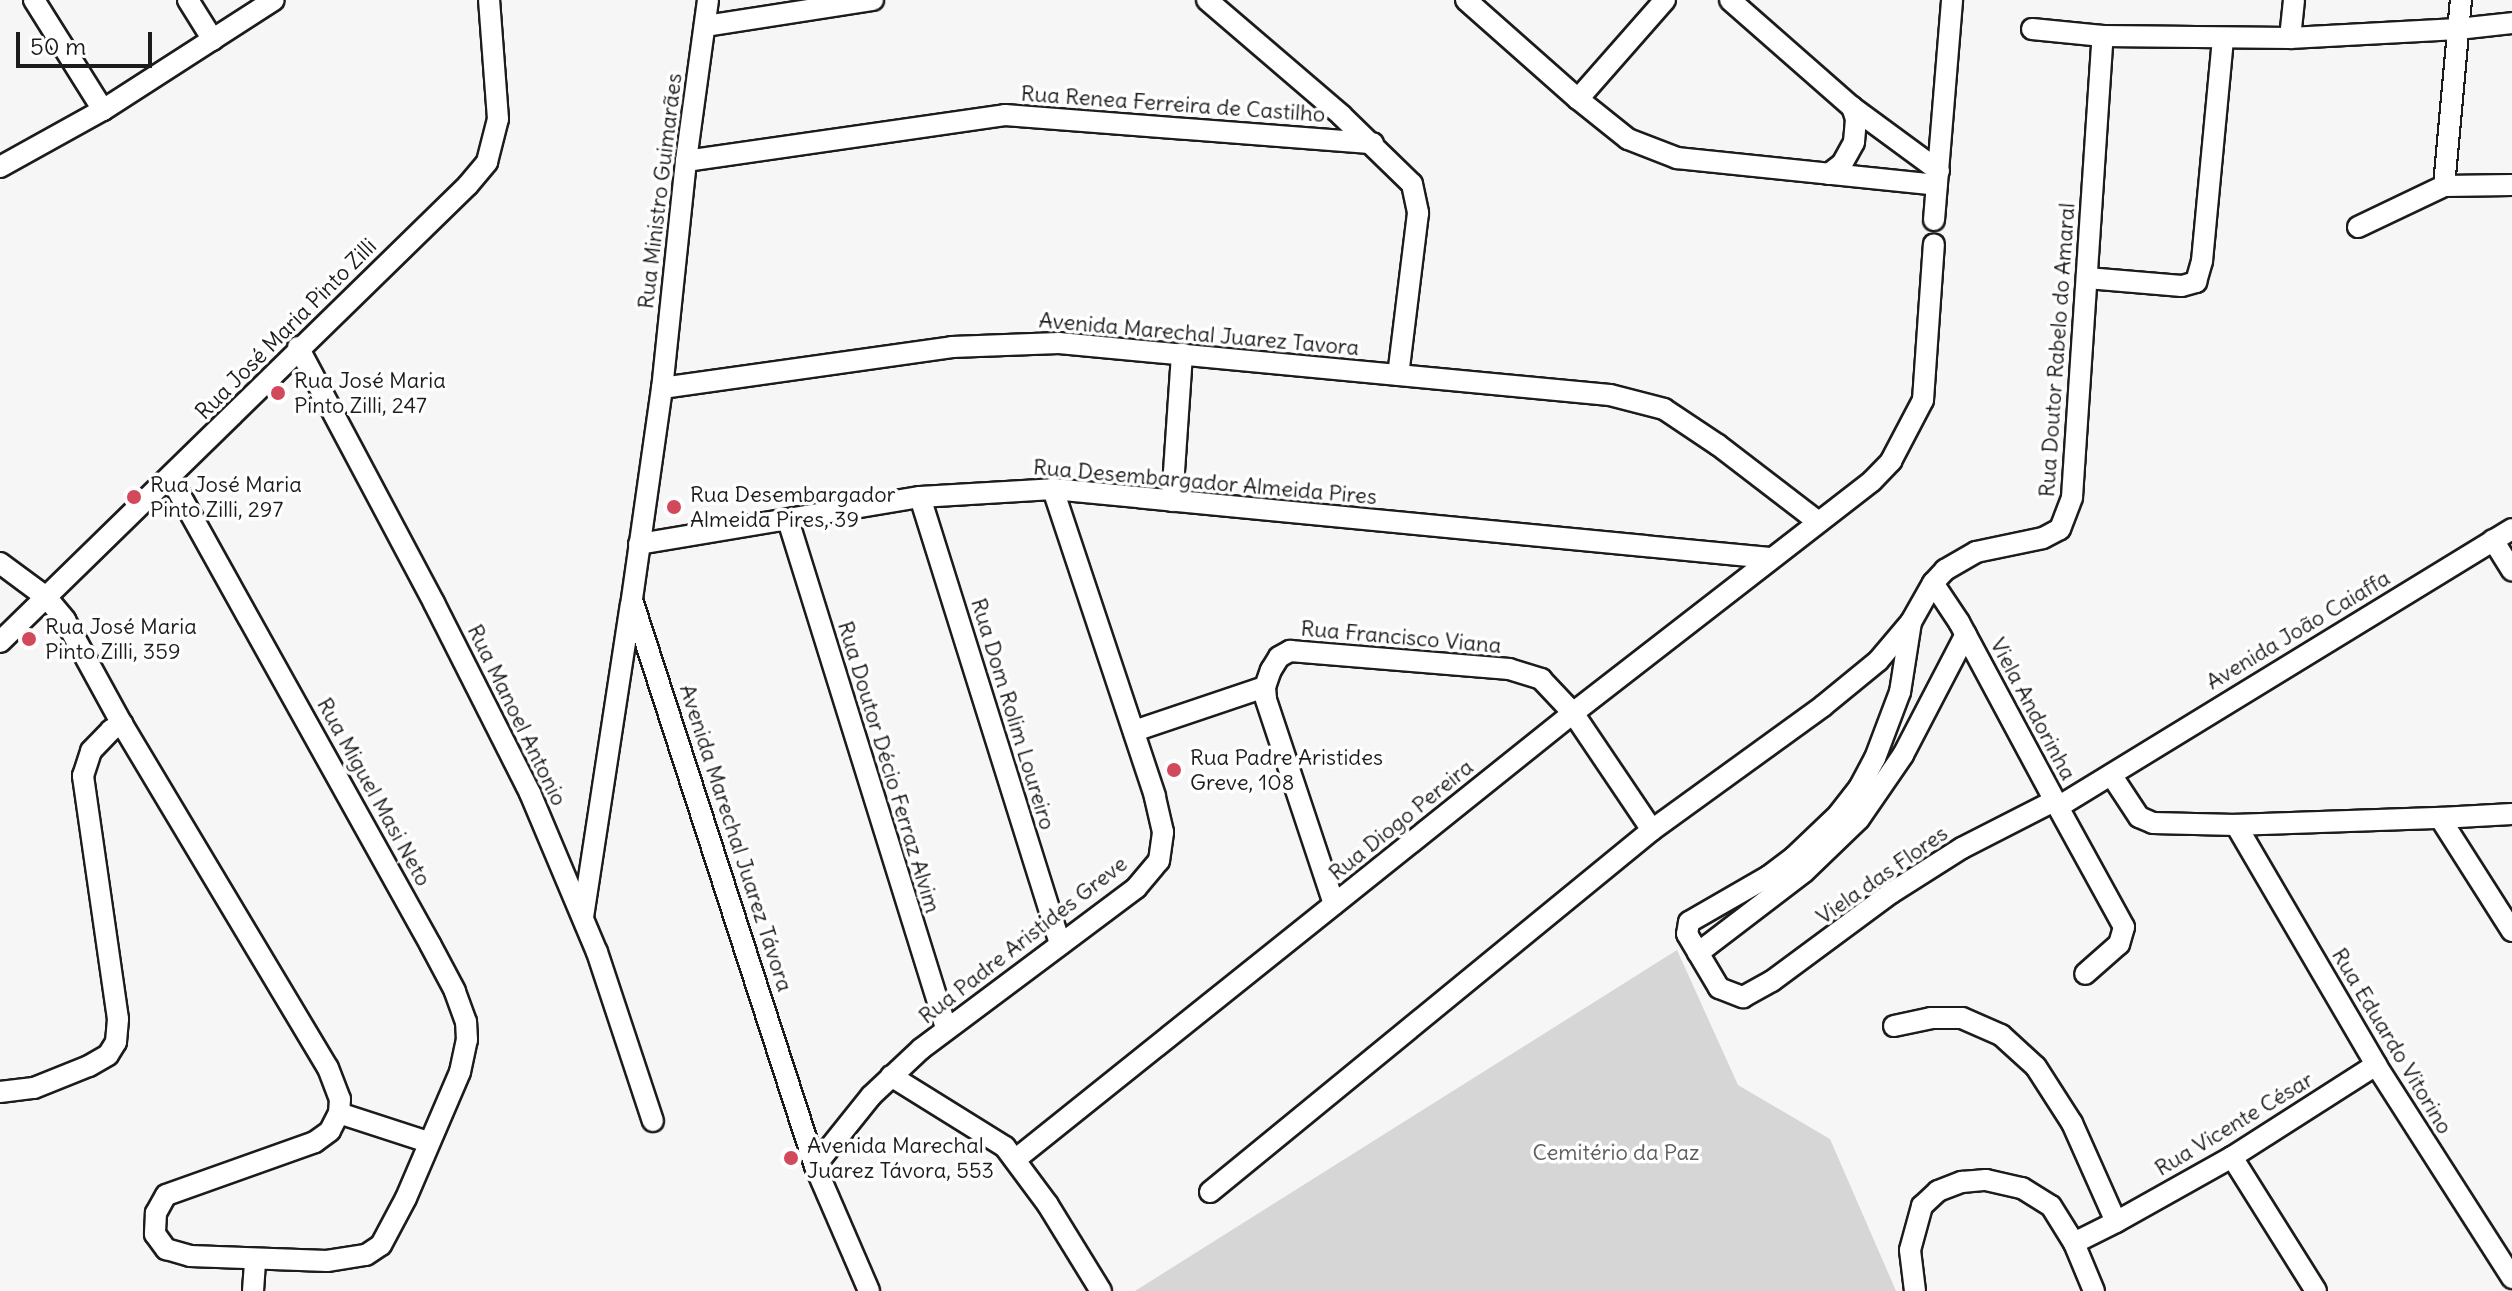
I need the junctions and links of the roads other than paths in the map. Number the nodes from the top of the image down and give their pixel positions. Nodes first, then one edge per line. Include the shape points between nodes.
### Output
1 (34, 0) edge
2 (188, 0) edge
3 (274, 0) edge
4 (489, 0) edge
5 (708, 0) edge
6 (873, 0) edge
7 (1207, 0) edge
8 (1466, 0) edge
9 (1665, 0) edge
10 (1730, 0) edge
11 (1952, 0) edge
12 (2294, 0) edge
13 (2461, 0) edge
14 (2512, 23) edge
15 (705, 26) junction
16 (2032, 29) dead end
17 (2458, 29) junction
18 (2103, 36) junction
19 (2290, 38) junction
20 (2223, 39) junction
21 (213, 40) junction
22 (1578, 99) junction
23 (1852, 107) junction
24 (103, 110) junction
25 (1373, 143) junction
26 (686, 161) junction
27 (0, 167) edge
28 (1829, 174) junction
29 (1938, 178) junction
30 (2512, 185) edge
31 (2444, 186) junction
32 (1934, 220) dead end
33 (2358, 227) dead end
34 (1934, 244) dead end
35 (2087, 278) junction
36 (298, 347) junction
37 (1182, 353) junction
38 (1398, 375) junction
39 (662, 388) junction
40 (170, 477) junction
41 (1053, 489) junction
42 (920, 497) junction
43 (1172, 501) junction
44 (788, 520) junction
45 (1817, 521) junction
46 (2512, 529) edge
47 (2493, 540) junction
48 (639, 544) junction
49 (1770, 558) junction
50 (0, 563) edge
51 (2512, 570) edge
52 (1933, 583) junction
53 (46, 597) junction
54 (632, 600) junction
55 (1911, 622) junction
56 (1966, 634) junction
57 (0, 642) edge
58 (618, 678) junction
59 (660, 679) junction
60 (1265, 687) junction
61 (1573, 713) junction
62 (122, 724) junction
63 (1134, 731) junction
64 (2112, 776) junction
65 (2056, 804) junction
66 (2512, 814) edge
67 (2440, 818) junction
68 (2236, 825) junction
69 (1652, 830) junction
70 (1334, 904) junction
71 (583, 917) junction
72 (2512, 931) edge
73 (1060, 945) junction
74 (1698, 953) junction
75 (2085, 974) dead end
76 (1894, 1026) dead end
77 (946, 1028) junction
78 (2376, 1065) junction
79 (891, 1076) junction
80 (0, 1092) edge
81 (339, 1113) junction
82 (653, 1121) dead end
83 (428, 1142) junction
84 (2232, 1157) junction
85 (1016, 1159) junction
86 (815, 1166) junction
87 (1210, 1192) dead end
88 (2116, 1222) junction
89 (2074, 1243) junction
90 (255, 1259) junction
91 (2512, 1278) edge
92 (253, 1291) edge
93 (869, 1291) edge
94 (1101, 1291) edge
95 (1915, 1291) edge
96 (2094, 1291) edge
97 (2316, 1291) edge

1 - 24 street
2 - 21 street
3 - 21 street
4 - 36 street, Rua José Maria Pinto Zilli via 498,119 487,162
5 - 15 street, Rua Ministro Guimarães
6 - 15 street
7 - 25 street
8 - 22 street
9 - 22 street
10 - 23 street
11 - 29 street
12 - 19 street
13 - 17 street
14 - 17 street
15 - 26 street, Rua Ministro Guimarães
16 - 18 street
17 - 19 street
17 - 31 street
18 - 20 street
18 - 35 street, Rua Doutor Rabelo do Amaral
19 - 20 street
20 - 35 street via 2196,282 2182,286
21 - 24 street
22 - 28 street via 1628,139 1661,155
23 - 28 street via 1854,142 1842,164
23 - 29 street
24 - 27 street
25 - 26 street, Rua Renea Ferreira de Castilho via 1005,115
25 - 38 street via 1412,184 1417,198
26 - 39 street, Rua Ministro Guimarães
28 - 29 street
29 - 32 street
30 - 31 street
31 - 33 street
34 - 45 street, Rua Diogo Pereira via 1923,400 1891,461
35 - 52 street, Rua Doutor Rabelo do Amaral via 2072,497 2065,521 2043,538 1976,552
36 - 40 street, Rua José Maria Pinto Zilli
36 - 71 street, Rua Manoel Antonio via 497,724
37 - 38 street, Avenida Marechal Juarez Tavora
37 - 39 street, Avenida Marechal Juarez Tavora via 1059,343 952,347
37 - 43 street
38 - 45 street, Avenida Marechal Juarez Tavora via 1610,395 1652,405 1718,445
39 - 48 street, Avenida Marechal Juarez Távora
40 - 53 street, Rua José Maria Pinto Zilli
40 - 83 street, Rua Miguel Masi Neto via 462,1009 465,1053
41 - 42 street, Rua Desembargador Almeida Pires
41 - 43 street, Rua Desembargador Almeida Pires
41 - 63 street, Rua Padre Aristides Greve
42 - 44 street, Rua Desembargador Almeida Pires
42 - 73 street, Rua Dom Rolim Loureiro
43 - 49 street, Rua Desembargador Almeida Pires
44 - 48 street, Rua Desembargador Almeida Pires
44 - 77 street, Rua Doutor Décio Ferraz Alvim
45 - 49 street, Rua Diogo Pereira
46 - 47 street, Avenida João Caiaffa
47 - 51 street
47 - 64 street, Avenida João Caiaffa
48 - 54 street, Avenida Marechal Juarez Távora
49 - 61 street, Rua Diogo Pereira
50 - 53 street
52 - 55 street, Rua Doutor Rabelo do Amaral
52 - 56 street, Viela Andorinha
53 - 57 street, Rua José Maria Pinto Zilli
53 - 62 street via 65,620
54 - 58 street
54 - 59 street, Avenida Marechal Juarez Távora
55 - 69 street, Rua Doutor Rabelo do Amaral via 1878,661 1823,706
55 - 74 street via 1900,692 1859,788 1794,857 1689,922 1687,934
56 - 65 street, Viela Andorinha
56 - 74 street via 1903,755 1859,819 1804,872
58 - 59 street via 638,672
58 - 71 street
59 - 86 street, Avenida Marechal Juarez Távora
60 - 61 street, Rua Francisco Viana via 1279,657 1312,651 1509,669 1541,679
60 - 63 street
60 - 70 street via 1272,724
61 - 69 street
61 - 70 street, Rua Diogo Pereira
62 - 80 street via 91,751 83,776 118,1019 116,1042 108,1055 89,1066 34,1088
62 - 81 street via 328,1068 340,1099
63 - 73 street, Rua Padre Aristides Greve via 1163,832 1159,861 1136,888
64 - 65 street, Viela Andorinha
64 - 68 street via 2122,797 2146,821
65 - 74 street, Viela das Flores via 1962,848 1743,997 1719,988
65 - 75 street via 2124,927 2119,944
66 - 67 street
67 - 68 street
67 - 72 street
68 - 78 street, Rua Eduardo Vitorino
69 - 87 street, Rua Doutor Rabelo do Amaral
70 - 85 street, Rua Diogo Pereira
71 - 82 street, Rua Manoel Antonio
73 - 77 street, Rua Padre Aristides Greve
76 - 88 street via 1962,1018 2018,1047 2053,1089
77 - 79 street, Rua Padre Aristides Greve
78 - 84 street, Rua Vicente César
78 - 91 street, Rua Eduardo Vitorino
79 - 85 street via 964,1119
79 - 86 street, Rua Padre Aristides Greve
81 - 83 street
81 - 90 street, Rua Miguel Masi Neto via 330,1131 315,1142 174,1192 160,1202 155,1234 166,1249 190,1256
83 - 90 street, Rua Miguel Masi Neto via 381,1245 366,1255 327,1261
84 - 88 street, Rua Vicente César
84 - 97 street
85 - 94 street
86 - 93 street, Avenida Marechal Juarez Távora
88 - 89 street, Rua Vicente César
89 - 95 street via 2051,1206 2038,1196 1986,1180 1962,1182 1938,1191 1922,1206 1910,1250
89 - 96 street
90 - 92 street

